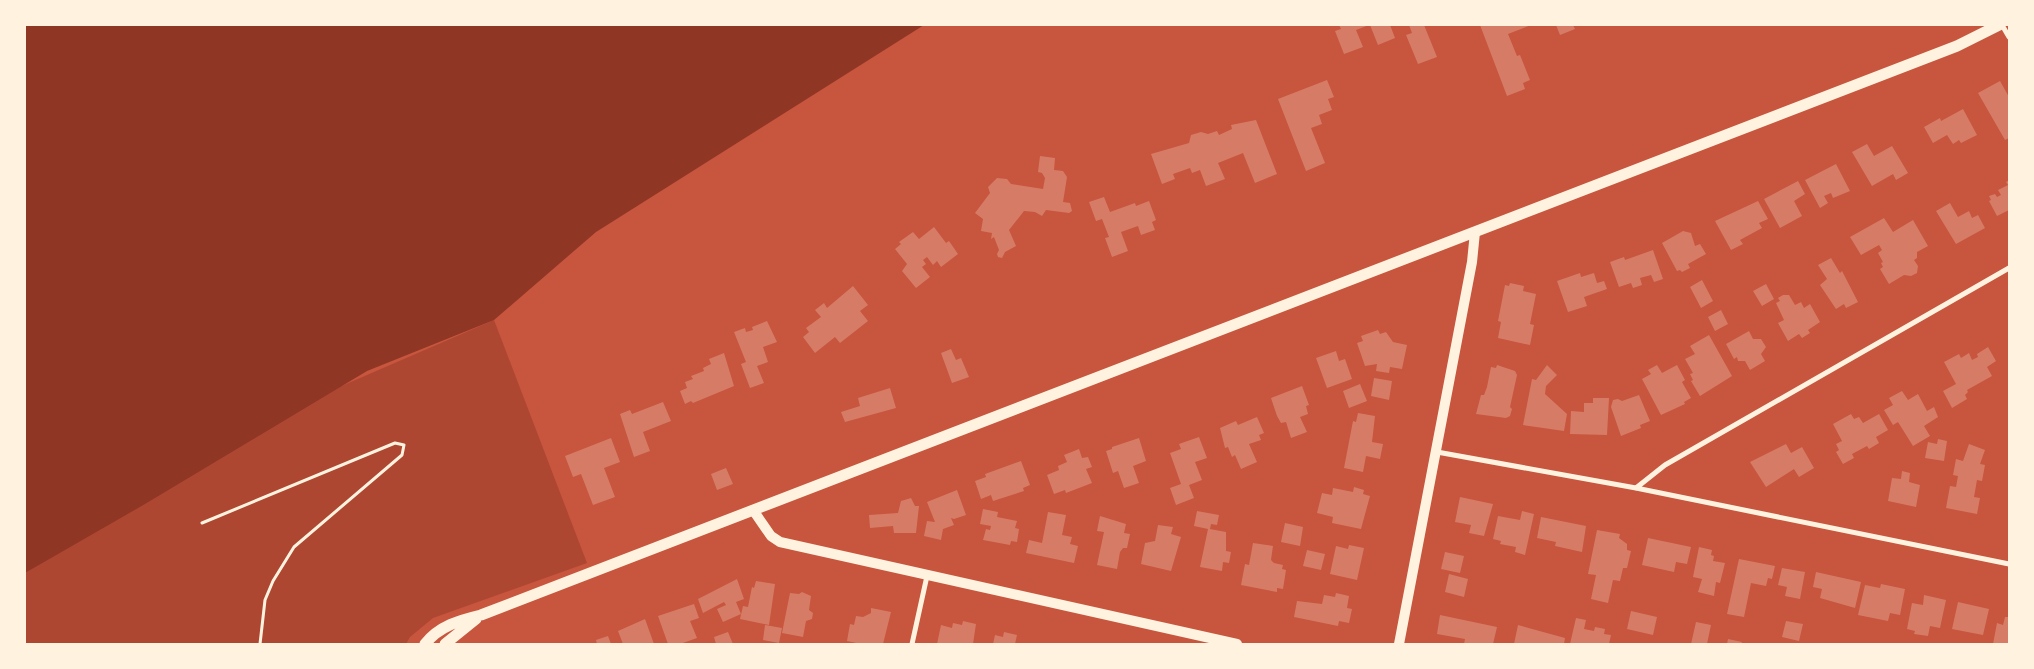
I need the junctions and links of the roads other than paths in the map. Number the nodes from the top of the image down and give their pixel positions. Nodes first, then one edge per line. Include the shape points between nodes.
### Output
1 (2001, 25) edge
2 (2009, 37) edge
3 (1475, 232) junction
4 (2009, 268) edge
5 (1437, 452) junction
6 (1636, 488) junction
7 (753, 510) junction
8 (2009, 564) edge
9 (927, 576) junction
10 (482, 614) junction
11 (425, 644) edge
12 (445, 644) edge
13 (912, 644) edge
14 (1237, 644) edge
15 (1399, 644) edge

1 - 2 street
1 - 3 main road via 1958,46
3 - 5 main road
3 - 7 main road
4 - 6 street via 1665,465
5 - 6 street
5 - 15 main road
6 - 8 street
7 - 9 main road via 771,536 780,542
7 - 10 main road
9 - 13 street
9 - 14 main road
10 - 11 main road via 440,629
10 - 12 main road

